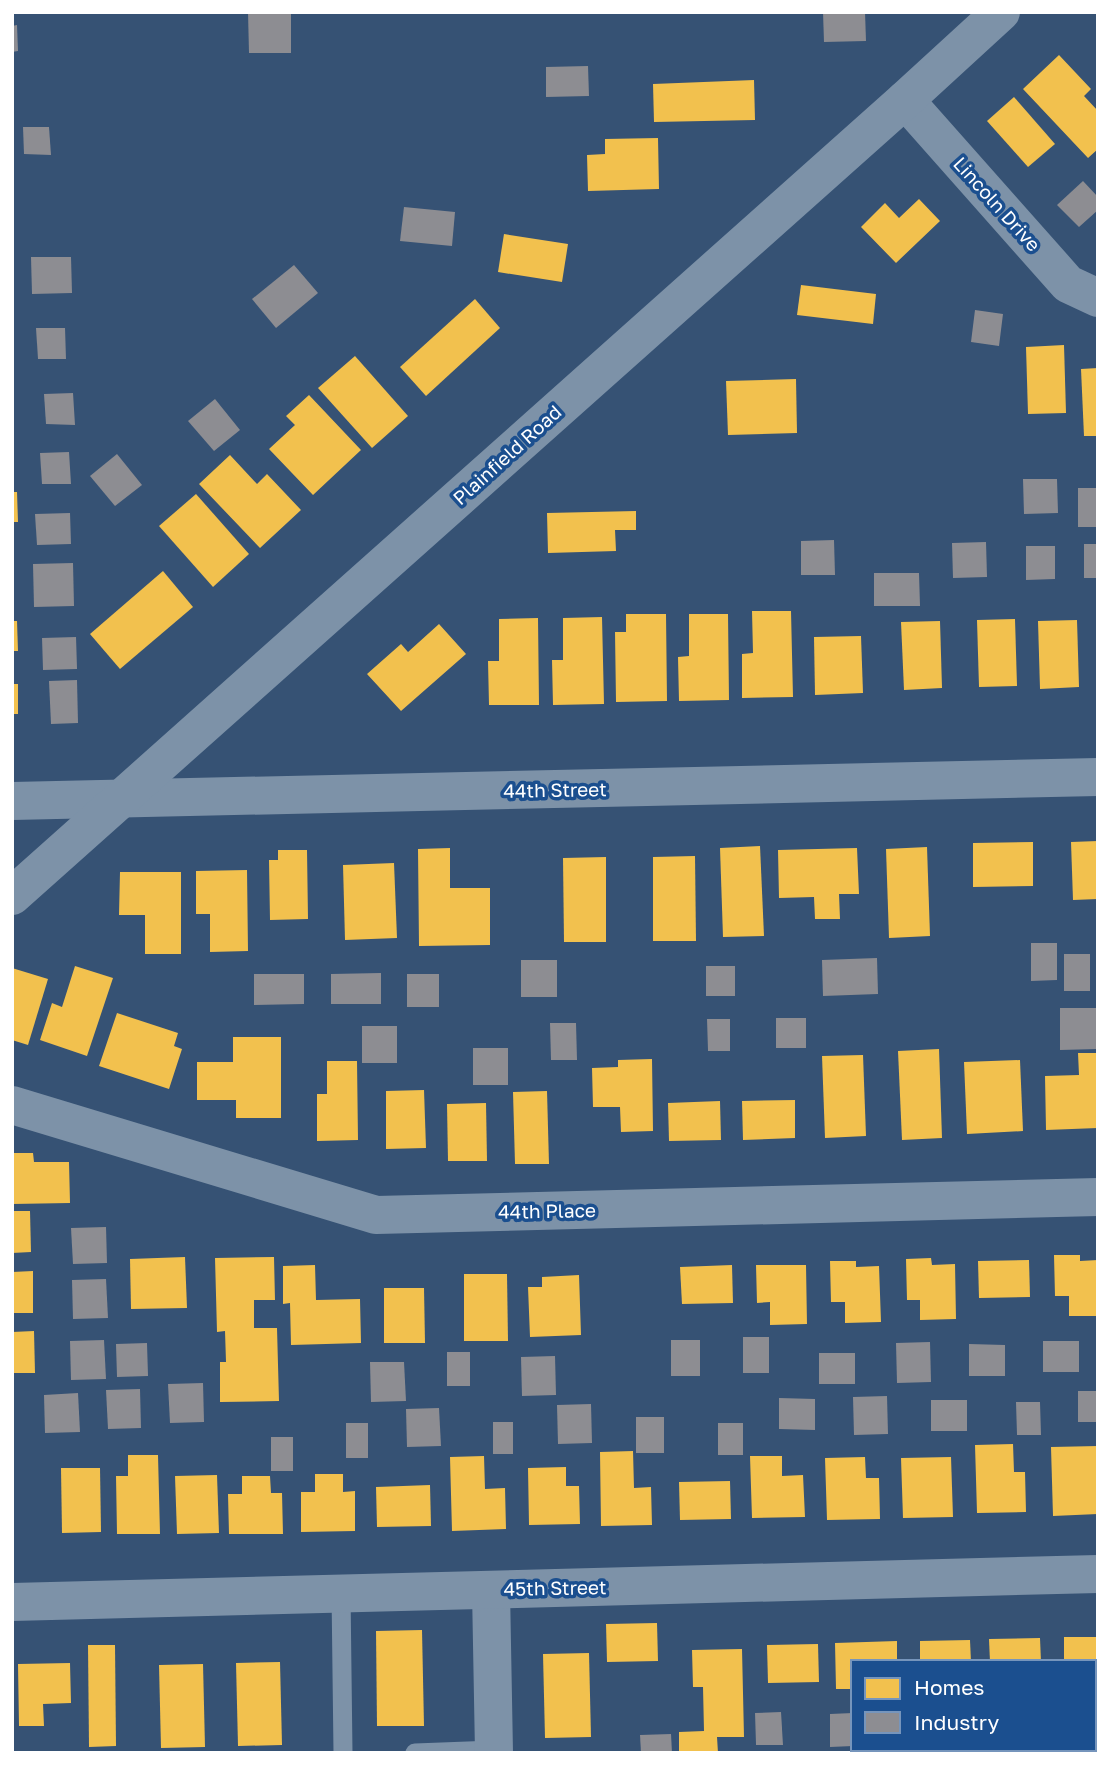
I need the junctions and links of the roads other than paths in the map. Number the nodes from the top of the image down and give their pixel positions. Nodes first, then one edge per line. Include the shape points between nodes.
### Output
1 (1001, 12) edge
2 (905, 100) junction
3 (1098, 298) edge
4 (1098, 777) edge
5 (120, 800) junction
6 (12, 801) edge
7 (12, 896) edge
8 (12, 1105) edge
9 (1098, 1197) edge
10 (1098, 1574) edge
11 (491, 1590) junction
12 (341, 1592) junction
13 (12, 1602) edge
14 (494, 1752) edge
15 (343, 1753) edge
16 (415, 1753) edge

1 - 2 street, Plainfield Road
2 - 3 street, Lincoln Drive via 1068,284
2 - 5 street, Plainfield Road
4 - 5 street, 44th Street
5 - 6 street, 44th Street
5 - 7 street, Plainfield Road
8 - 9 street, 44th Place via 376,1215
10 - 11 street, 45th Street
11 - 12 street, 45th Street
11 - 14 street
12 - 13 street, 45th Street
12 - 15 lane
14 - 16 lane

